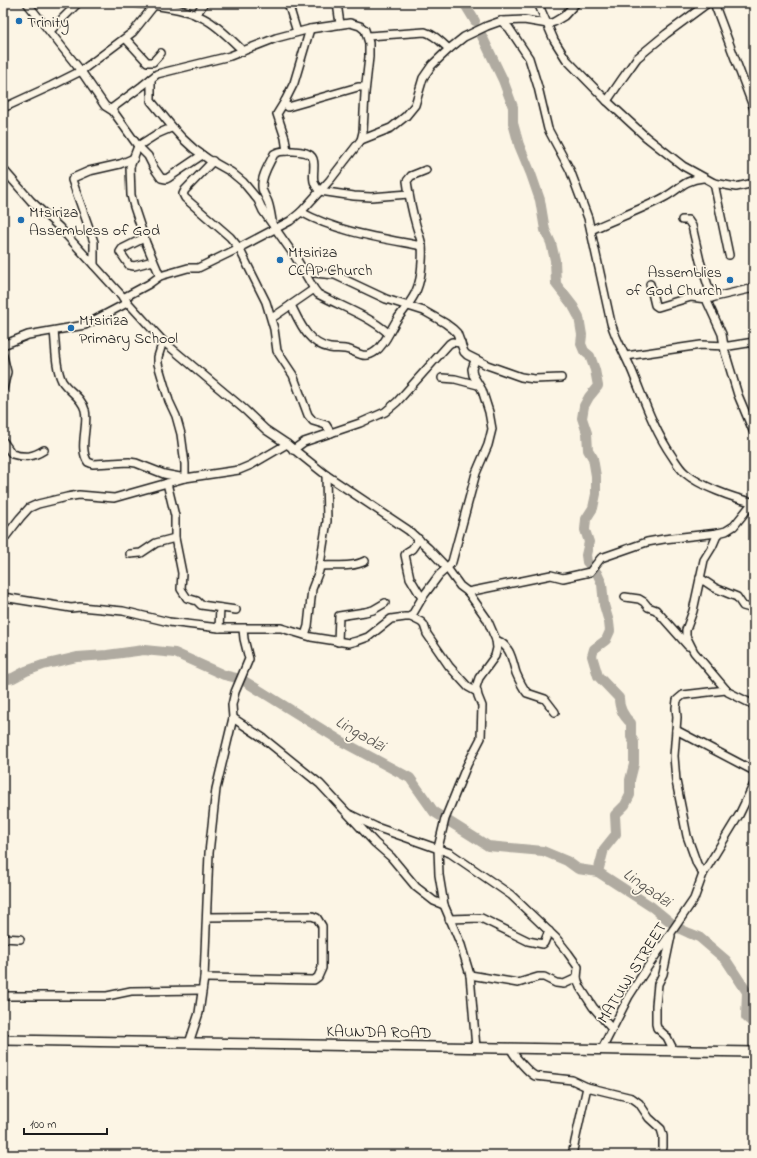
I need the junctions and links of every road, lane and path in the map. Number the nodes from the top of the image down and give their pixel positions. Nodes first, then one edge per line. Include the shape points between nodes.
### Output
1 (27, 3) edge
2 (78, 3) edge
3 (135, 3) edge
4 (204, 3) edge
5 (288, 3) edge
6 (337, 3) edge
7 (538, 3) edge
8 (576, 3) edge
9 (708, 3) edge
10 (714, 3) edge
11 (155, 4) edge
12 (196, 15) junction
13 (501, 21) junction
14 (340, 24) junction
15 (548, 24) junction
16 (310, 29) junction
17 (50, 31) junction
18 (296, 32) junction
19 (368, 36) junction
20 (126, 39) junction
21 (449, 49) junction
22 (243, 52) junction
23 (161, 53) dead end
24 (81, 71) junction
25 (150, 79) junction
26 (365, 87) junction
27 (285, 100) junction
28 (607, 101) junction
29 (3, 108) edge
30 (111, 109) junction
31 (754, 110) edge
32 (174, 130) junction
33 (361, 140) junction
34 (138, 146) junction
35 (287, 151) junction
36 (202, 155) junction
37 (134, 158) junction
38 (213, 161) junction
39 (3, 169) edge
40 (426, 170) dead end
41 (703, 178) junction
42 (714, 183) junction
43 (754, 183) edge
44 (320, 191) junction
45 (409, 194) junction
46 (3, 203) edge
47 (301, 212) junction
48 (682, 220) dead end
49 (274, 227) junction
50 (591, 230) junction
51 (144, 238) junction
52 (422, 246) junction
53 (239, 248) junction
54 (729, 255) dead end
55 (153, 261) junction
56 (94, 265) junction
57 (304, 272) junction
58 (160, 276) junction
59 (650, 284) dead end
60 (754, 288) edge
61 (314, 289) junction
62 (709, 298) junction
63 (125, 300) junction
64 (292, 305) junction
65 (408, 306) junction
66 (272, 318) junction
67 (54, 331) junction
68 (388, 333) junction
69 (163, 341) junction
70 (754, 342) edge
71 (461, 343) junction
72 (3, 345) edge
73 (725, 346) junction
74 (3, 356) edge
75 (626, 356) junction
76 (475, 360) junction
77 (442, 378) dead end
78 (561, 378) dead end
79 (478, 386) junction
80 (3, 389) edge
81 (754, 433) edge
82 (331, 434) junction
83 (3, 441) edge
84 (287, 444) junction
85 (44, 450) dead end
86 (293, 450) junction
87 (326, 475) junction
88 (186, 478) junction
89 (167, 483) junction
90 (753, 502) edge
91 (718, 533) junction
92 (175, 538) junction
93 (419, 539) junction
94 (3, 540) edge
95 (130, 554) dead end
96 (365, 561) dead end
97 (320, 566) junction
98 (447, 568) junction
99 (700, 578) junction
100 (468, 592) junction
101 (3, 597) edge
102 (625, 597) dead end
103 (422, 598) junction
104 (385, 603) dead end
105 (220, 608) junction
106 (754, 609) edge
107 (236, 610) dead end
108 (411, 617) junction
109 (219, 628) junction
110 (243, 629) junction
111 (305, 635) junction
112 (496, 640) junction
113 (338, 642) junction
114 (694, 652) junction
115 (726, 690) junction
116 (477, 692) junction
117 (754, 705) edge
118 (555, 712) dead end
119 (233, 718) junction
120 (676, 730) junction
121 (754, 771) edge
122 (754, 784) edge
123 (349, 814) junction
124 (438, 848) junction
125 (703, 874) junction
126 (444, 905) junction
127 (207, 917) junction
128 (449, 919) junction
129 (549, 932) junction
130 (672, 933) junction
131 (3, 938) edge
132 (20, 939) dead end
133 (470, 975) junction
134 (204, 978) junction
135 (577, 978) junction
136 (202, 990) junction
137 (3, 996) edge
138 (611, 1028) junction
139 (3, 1040) edge
140 (189, 1043) junction
141 (476, 1048) junction
142 (514, 1048) junction
143 (602, 1049) junction
144 (674, 1051) junction
145 (754, 1052) edge
146 (587, 1087) junction
147 (572, 1155) edge
148 (659, 1155) edge

1 - 17 street
2 - 17 street
3 - 11 street
4 - 12 street
5 - 18 street
6 - 14 street
7 - 15 street
8 - 15 street via 560,20
9 - 28 street via 637,58
10 - 31 street
11 - 12 street
11 - 20 street
12 - 22 street via 209,21
13 - 15 street via 524,20
13 - 21 street via 464,37
13 - 50 street via 509,28 529,58 548,129 570,170
14 - 16 street
14 - 19 street via 354,23 366,30
15 - 28 street via 566,60
16 - 18 street
16 - 27 street via 296,76
17 - 24 street
18 - 22 street
19 - 21 street via 425,32 431,33
19 - 26 street via 369,57
20 - 23 street via 147,62 153,62
20 - 24 street
21 - 33 street via 423,78 415,105 406,116 391,128
22 - 25 street via 157,74
24 - 29 street
24 - 30 street via 105,106
25 - 30 street
25 - 32 street via 151,101
26 - 27 street via 288,107
26 - 33 street via 364,132
27 - 35 street via 277,114
28 - 41 street via 646,137
30 - 34 street
32 - 34 street via 167,129
32 - 36 street
33 - 44 street
34 - 36 street via 163,179
34 - 37 street
35 - 44 street via 299,151 312,156 315,161 313,180
35 - 49 street via 274,154 262,182 262,190
36 - 38 street
37 - 51 street via 130,167 131,195
37 - 56 street via 89,171 72,180 94,242
38 - 49 street via 243,182 258,200
38 - 53 street via 190,183 184,194 185,198
39 - 46 street
39 - 56 street
40 - 45 street via 411,176 407,181
41 - 42 street
41 - 50 street via 682,184 663,198
42 - 43 street via 736,187
42 - 54 street
44 - 45 street via 370,197
44 - 47 street
45 - 52 street
47 - 49 street via 290,221
47 - 52 street via 316,220 360,234
48 - 62 street via 688,220 692,226
49 - 53 street
49 - 57 street
50 - 75 street via 611,323
51 - 55 street
51 - 55 street via 120,252 129,265
52 - 65 street via 418,289
53 - 58 street via 198,268 188,268
53 - 66 street
55 - 58 street
56 - 63 street
57 - 61 street
57 - 65 street via 335,276
58 - 63 street
59 - 62 street via 656,307 692,297
60 - 62 street
61 - 64 street
61 - 68 street via 318,294 365,316
62 - 73 street
63 - 67 street via 85,326
63 - 69 street
64 - 66 street
64 - 68 street via 310,338 330,349 346,349 360,356 368,355 382,346
65 - 68 street
65 - 71 street via 446,323 457,333
66 - 82 street via 277,352 293,375 308,415 313,421 326,425
67 - 72 street via 28,335
67 - 88 street via 57,363 62,380 85,410 84,439 88,462 136,463 164,474
69 - 84 street via 266,430
69 - 88 street via 158,364 181,434
70 - 73 street
71 - 76 street via 464,352
71 - 82 street via 449,344 385,412
73 - 75 street via 701,345
73 - 81 street via 738,395
74 - 80 street via 7,378
75 - 90 street via 655,427 667,450 685,473 730,496
76 - 78 street via 522,377
76 - 79 street via 472,369
77 - 79 street
79 - 98 street via 482,390 489,412 491,436 476,473 452,562
82 - 86 street via 304,442
83 - 85 street via 12,454 18,456 30,457
84 - 86 street
84 - 88 street via 239,470
86 - 87 street
87 - 93 street
87 - 97 street via 327,521
88 - 89 street
89 - 92 street via 175,516
89 - 94 street via 114,498 79,495 38,504 26,512
90 - 91 street via 734,526
91 - 99 street via 705,557
91 - 100 street via 647,542 601,558 590,572 563,578 550,575
92 - 95 street via 156,543 142,553
92 - 105 street via 182,573 180,586 185,596 201,605
93 - 98 street
93 - 103 street via 405,555 410,578
96 - 97 street
97 - 111 street via 312,589
98 - 100 street
98 - 103 street
99 - 106 street via 715,588 737,597 743,606
99 - 114 street via 686,630 686,636
100 - 112 street via 490,625
101 - 109 street via 71,608 122,611 169,622
102 - 114 street via 639,598 648,607 656,610
103 - 108 street
104 - 113 street via 373,610 339,616
105 - 107 street
105 - 109 street
108 - 113 street via 391,619 368,637 357,641
108 - 116 street via 424,625 427,634 446,662 468,687
109 - 110 street
110 - 111 street via 281,628
110 - 119 street via 248,659 235,692
111 - 113 street
112 - 116 street via 496,656 479,678
112 - 118 street via 508,650 519,680 527,692 545,698
114 - 115 street
115 - 117 street
115 - 120 street via 680,697 676,704
116 - 124 street via 482,706 481,738 445,819
119 - 123 street via 264,738 305,771
119 - 127 street via 216,790 209,852
120 - 121 street
120 - 125 street via 676,781 687,836
122 - 125 street, MATUWI STREET via 739,815
123 - 124 street via 376,827
123 - 126 street via 416,887 434,901
124 - 126 street
124 - 129 street via 511,895
125 - 130 street, MATUWI STREET via 694,900
126 - 128 street
127 - 134 street
127 - 134 street via 317,918 322,926 322,968 314,980
128 - 129 street via 480,918 528,941 542,944
128 - 133 street via 461,945
129 - 135 street via 576,964
130 - 138 street, MATUWI STREET via 629,996
130 - 144 street via 658,984 656,1024
131 - 132 street
133 - 135 street via 518,983 544,977 556,984 564,984
133 - 141 street
134 - 136 street
135 - 138 street via 593,1007
136 - 137 street via 131,991 107,996
136 - 140 street via 198,1018
138 - 143 street, MATUWI STREET
139 - 140 main road, KAUNDA ROAD
140 - 141 main road, KAUNDA ROAD
141 - 142 main road, KAUNDA ROAD
142 - 143 main road, KAUNDA ROAD
142 - 146 street via 512,1051 515,1056 533,1075 572,1080
143 - 144 main road, KAUNDA ROAD
144 - 145 main road, KAUNDA ROAD
146 - 147 street
146 - 148 street via 632,1098 639,1103 649,1118 661,1129 663,1146

